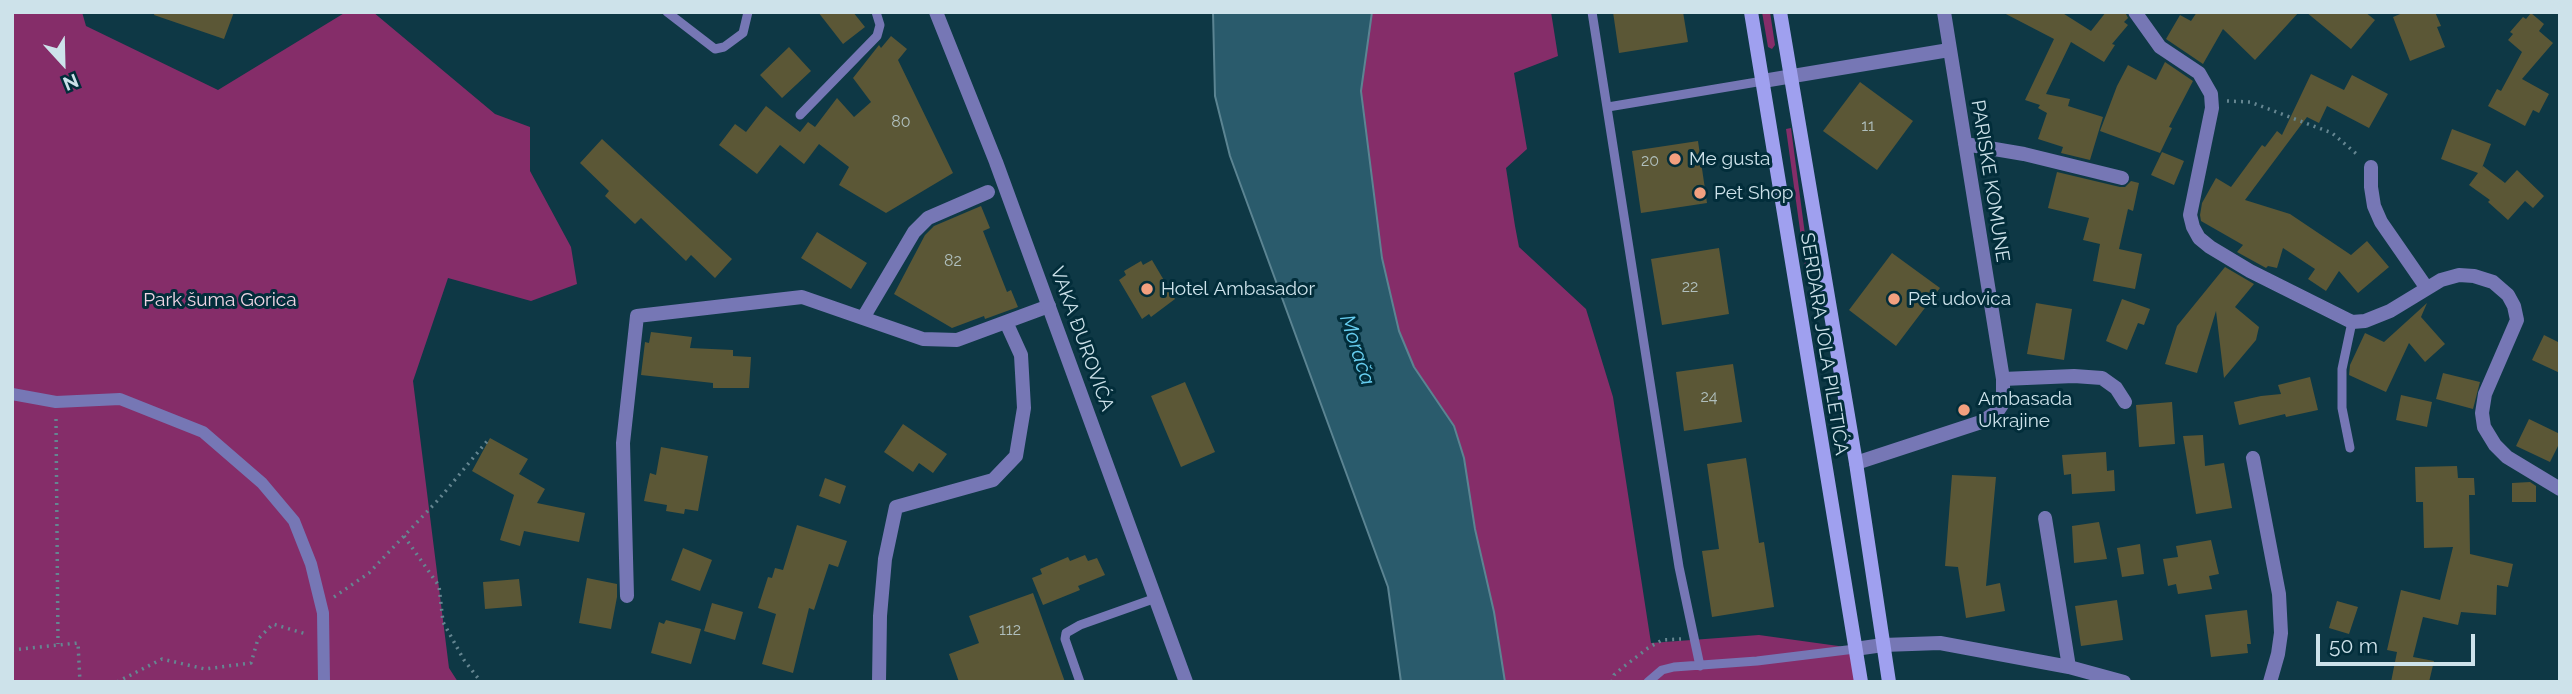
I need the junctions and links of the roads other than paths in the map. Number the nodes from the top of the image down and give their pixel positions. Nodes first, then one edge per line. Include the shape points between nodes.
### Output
1 (667, 12) edge
2 (748, 12) edge
3 (876, 12) edge
4 (936, 12) edge
5 (1592, 12) edge
6 (1751, 12) edge
7 (1780, 12) edge
8 (1944, 12) edge
9 (2135, 12) edge
10 (1949, 50) junction
11 (1791, 76) junction
12 (1763, 81) junction
13 (1608, 107) junction
14 (800, 115) dead end
15 (1965, 144) junction
16 (2371, 167) road end
17 (2122, 178) dead end
18 (988, 192) dead end
19 (2426, 287) junction
20 (1049, 306) junction
21 (863, 318) junction
22 (1006, 322) junction
23 (2352, 322) junction
24 (2003, 379) junction
25 (12, 394) edge
26 (2125, 402) dead end
27 (2350, 448) dead end
28 (2253, 458) dead end
29 (1856, 463) junction
30 (2560, 489) edge
31 (2045, 518) dead end
32 (627, 596) dead end
33 (1156, 598) junction
34 (1883, 645) junction
35 (1855, 649) junction
36 (1700, 666) junction
37 (2069, 667) junction
38 (324, 682) edge
39 (879, 682) edge
40 (1080, 682) edge
41 (1186, 682) edge
42 (1648, 682) edge
43 (1861, 682) edge
44 (1889, 682) edge
45 (2124, 682) edge
46 (2270, 682) edge

1 - 2 lane via 715,49 743,33
3 - 14 lane via 877,36
4 - 20 street, VAKA ĐUROVIĆA
5 - 13 lane
6 - 12 main road, SERDARA JOLA PILETIĆA
7 - 11 main road, SERDARA JOLA PILETIĆA
8 - 10 street, PARISKE KOMUNE
9 - 23 street via 2161,47 2206,83 2212,108 2190,215 2199,237 2250,271
10 - 11 street
10 - 15 street, PARISKE KOMUNE
11 - 12 street
11 - 29 main road, SERDARA JOLA PILETIĆA
12 - 13 lane
12 - 35 main road, SERDARA JOLA PILETIĆA
13 - 36 lane via 1679,567
15 - 17 street
15 - 24 street, PARISKE KOMUNE
16 - 19 street via 2378,214
18 - 21 street via 929,218 914,232
19 - 23 street via 2390,311
19 - 30 street via 2459,275 2474,275 2493,282 2508,295 2517,320 2485,394 2484,427 2507,457
20 - 22 street
20 - 33 street, VAKA ĐUROVIĆA
21 - 22 street via 923,339 957,340
21 - 32 street via 802,297 637,316 623,443
22 - 39 street via 1021,355 1024,408 1016,456 993,480 896,507 881,598
23 - 27 lane via 2342,369 2342,408
24 - 26 street via 2102,378
24 - 29 street, PARISKE KOMUNE via 2003,403 1982,422
25 - 38 street via 56,402 120,399 203,432 262,483 294,521 311,564 321,606
28 - 46 street via 2278,594 2280,633
29 - 34 main road, SERDARA JOLA PILETIĆA
31 - 37 street
33 - 40 lane via 1066,633
33 - 41 street, VAKA ĐUROVIĆA
34 - 35 street
34 - 37 street via 1940,643
34 - 44 main road, SERDARA JOLA PILETIĆA
35 - 36 lane
35 - 43 main road, SERDARA JOLA PILETIĆA
36 - 42 lane via 1662,670
37 - 45 street

